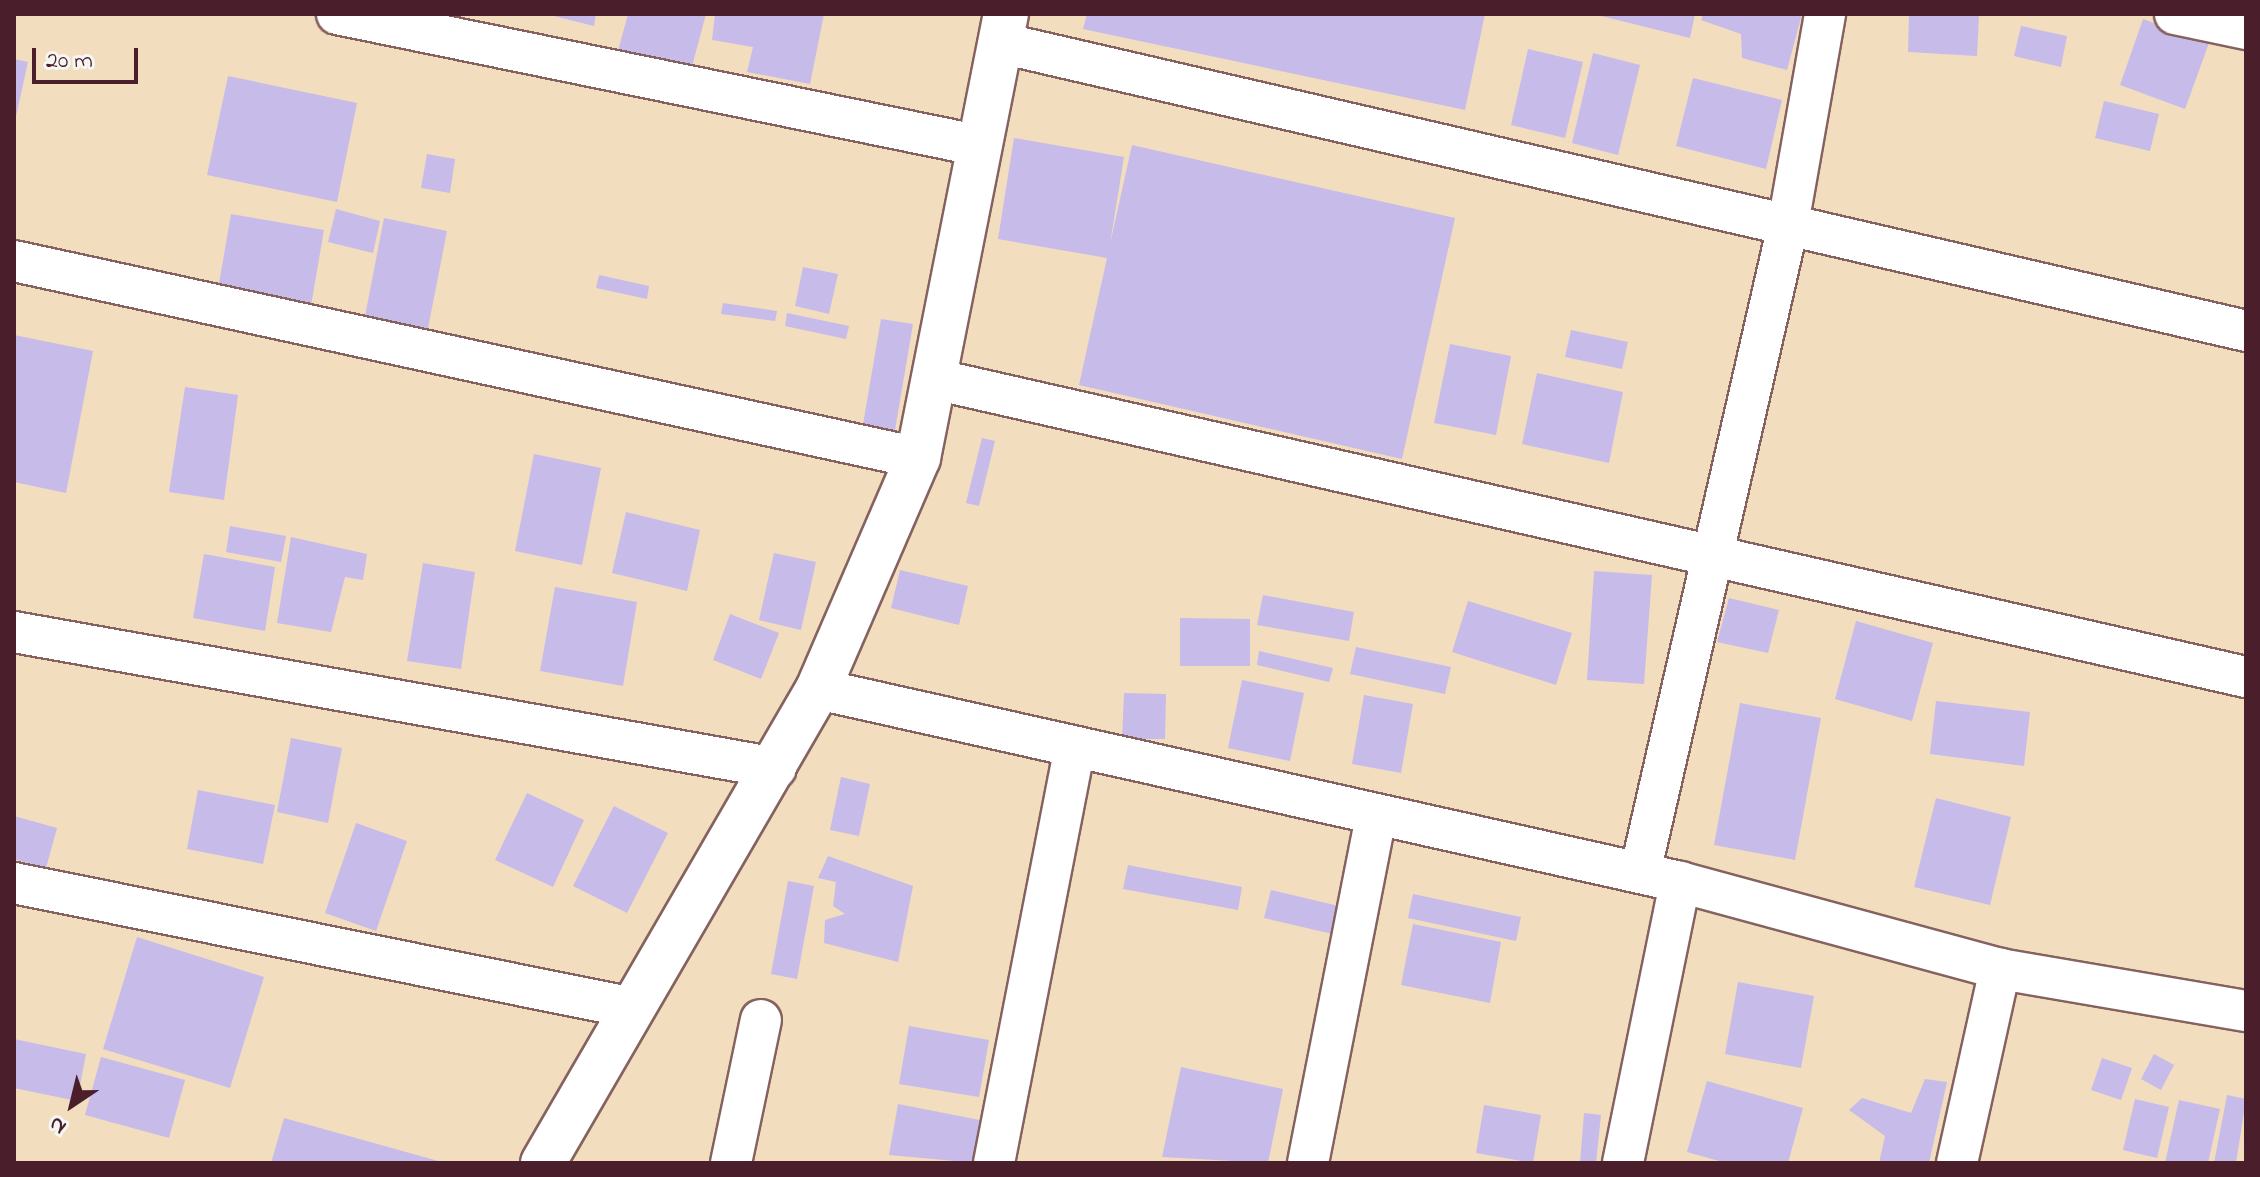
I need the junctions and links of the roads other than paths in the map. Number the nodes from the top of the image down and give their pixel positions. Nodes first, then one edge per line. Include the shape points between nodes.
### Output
1 (337, 14) edge
2 (1825, 14) edge
3 (2175, 14) edge
4 (1003, 29) edge
5 (2246, 29) edge
6 (981, 146) junction
7 (1787, 230) junction
8 (14, 261) edge
9 (2246, 331) edge
10 (934, 379) junction
11 (918, 458) junction
12 (1713, 556) junction
13 (14, 632) edge
14 (2246, 677) edge
15 (818, 689) junction
16 (1074, 751) junction
17 (776, 768) junction
18 (1376, 817) junction
19 (1640, 873) junction
20 (1680, 882) junction
21 (14, 883) edge
22 (2000, 969) junction
23 (628, 1007) junction
24 (2246, 1011) edge
25 (761, 1020) dead end
26 (543, 1163) edge
27 (731, 1163) edge
28 (994, 1163) edge
29 (1308, 1163) edge
30 (1623, 1163) edge
31 (1957, 1163) edge

1 - 6 street
2 - 7 street
3 - 5 street
4 - 6 main road
4 - 7 street
6 - 10 main road
7 - 9 street
7 - 12 street
8 - 11 street
10 - 11 main road
10 - 12 street
11 - 15 main road
12 - 14 street
12 - 19 street
13 - 17 street
15 - 16 street
15 - 17 main road
16 - 18 street
16 - 28 street
17 - 23 main road
18 - 19 street
18 - 29 street
19 - 20 street
20 - 22 street
20 - 30 street
21 - 23 street
22 - 24 street
22 - 31 street
23 - 26 main road
25 - 27 street

